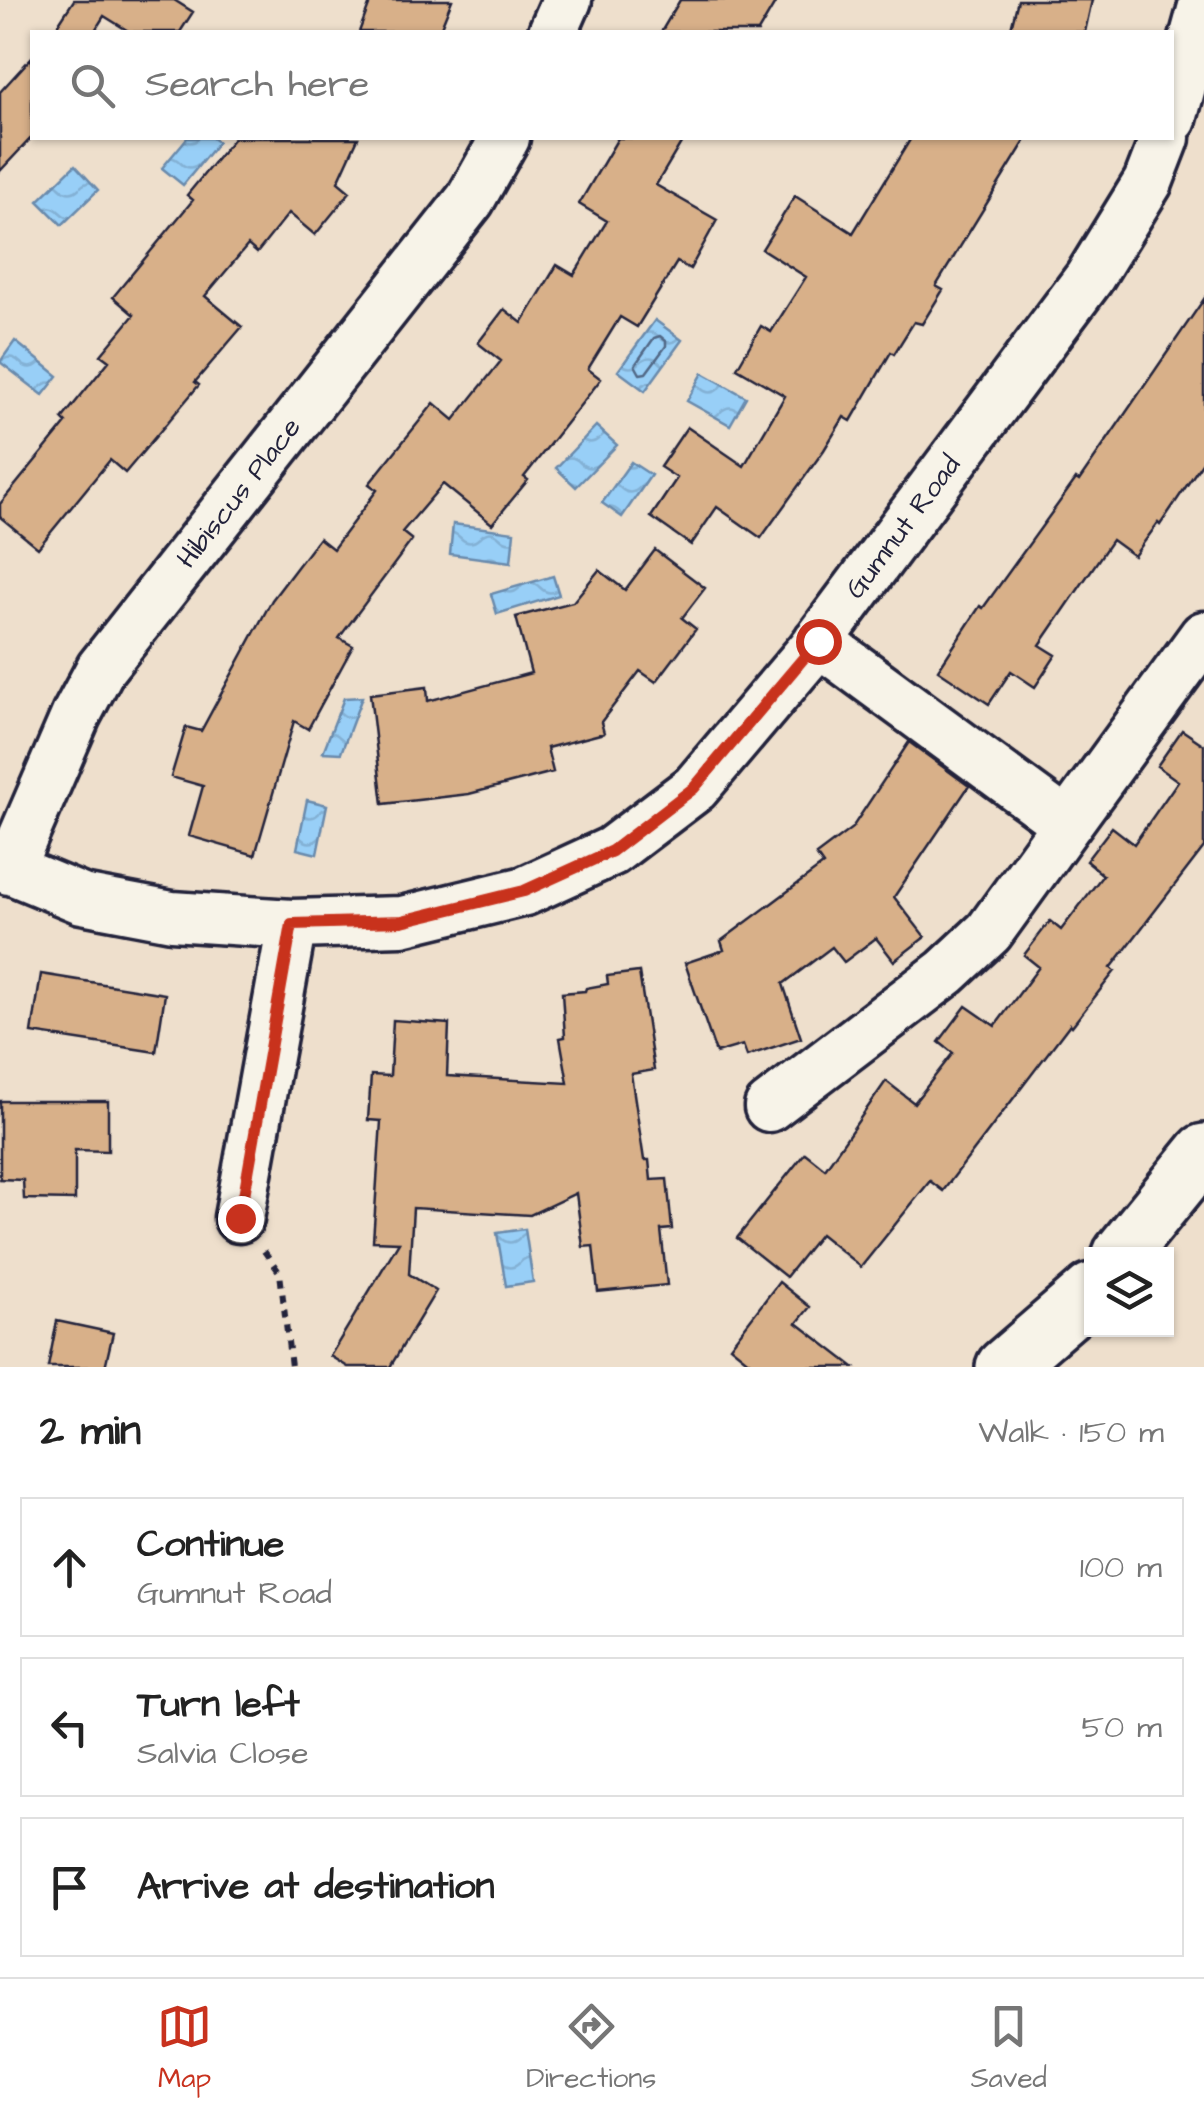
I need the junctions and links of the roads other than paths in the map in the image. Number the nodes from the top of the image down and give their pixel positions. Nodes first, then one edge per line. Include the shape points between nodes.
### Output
1 (567, 0) edge
2 (1204, 4) edge
3 (554, 30) edge
4 (1174, 112) edge
5 (504, 140) edge
6 (1163, 140) edge
7 (1204, 636) edge
8 (818, 641) junction
9 (1067, 824) junction
10 (4, 868) edge
11 (292, 924) junction
12 (770, 1107) dead end
13 (1204, 1152) edge
14 (240, 1218) road end
15 (1127, 1247) edge
16 (1084, 1298) edge
17 (1084, 1304) edge
18 (1004, 1367) edge
19 (1056, 1367) edge

1 - 3 street
2 - 4 street
5 - 10 street, Hibiscus Place via 470,200 101,668
6 - 8 street, Gumnut Road via 1148,182 1089,278
7 - 9 street
8 - 9 street
8 - 11 street, Gumnut Road via 694,788 612,851 524,891 402,921
9 - 12 street via 989,932
10 - 11 street, Gumnut Road via 82,898 154,912
11 - 14 street
13 - 15 main road
16 - 18 main road
17 - 19 main road

